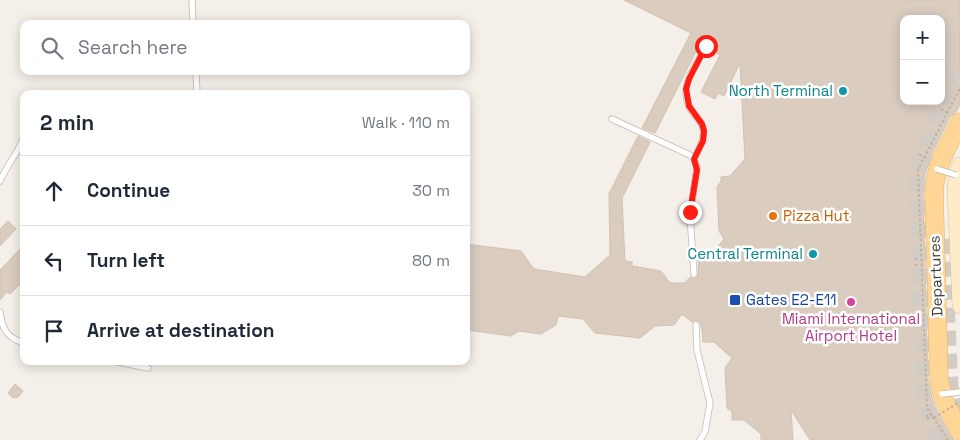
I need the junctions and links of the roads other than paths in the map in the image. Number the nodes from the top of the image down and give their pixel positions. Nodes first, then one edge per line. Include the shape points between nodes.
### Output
1 (192, 0) edge
2 (193, 20) edge
3 (706, 46) dead end
4 (196, 75) edge
5 (197, 90) edge
6 (954, 118) edge
7 (612, 119) dead end
8 (20, 145) edge
9 (694, 159) junction
10 (937, 169) junction
11 (958, 170) edge
12 (0, 181) edge
13 (958, 235) edge
14 (694, 274) dead end
15 (960, 306) edge
16 (0, 312) edge
17 (696, 325) dead end
18 (20, 342) edge
19 (133, 365) edge
20 (148, 368) dead end
21 (960, 392) edge
22 (942, 394) junction
23 (960, 431) edge
24 (705, 432) junction
25 (700, 440) edge
26 (709, 440) edge

1 - 2 lane
3 - 9 lane via 686,89 689,106 704,131
4 - 5 lane
6 - 10 main road, Departures
7 - 9 lane
8 - 12 lane
9 - 14 lane via 697,170 690,215
10 - 11 lane, bridge
10 - 22 main road, Departures via 934,213
11 - 13 main road, Departures via 955,191
13 - 15 main road, Departures
16 - 18 lane via 7,335
17 - 24 lane via 697,350 710,399
19 - 20 lane
21 - 22 lane, bridge
22 - 23 main road, Departures
24 - 25 lane
24 - 26 lane

